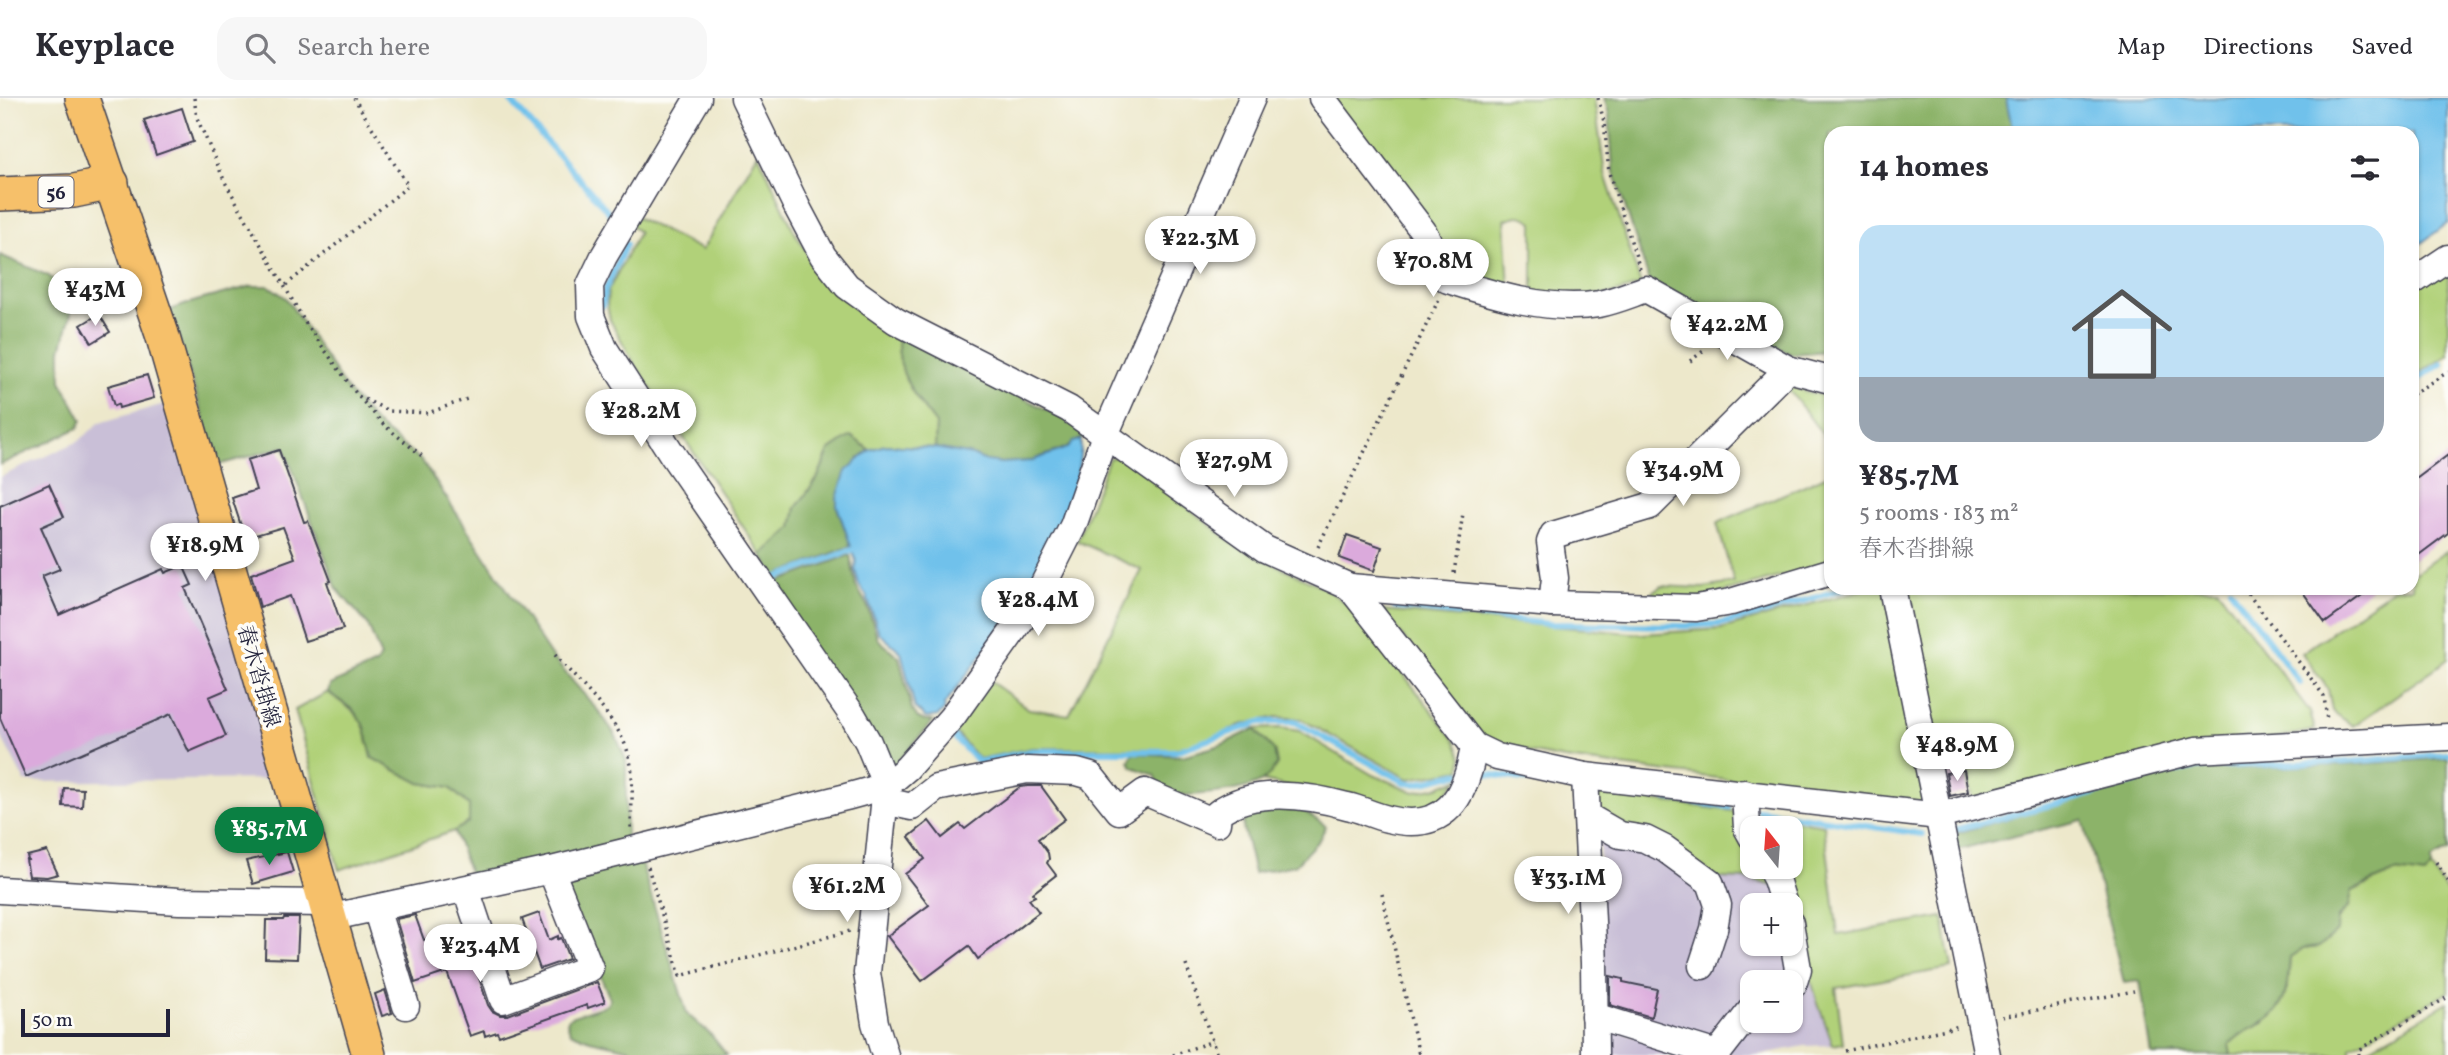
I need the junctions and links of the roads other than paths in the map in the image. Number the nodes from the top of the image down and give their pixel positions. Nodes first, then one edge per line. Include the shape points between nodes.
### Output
1 (82, 98) edge
2 (698, 98) edge
3 (744, 98) edge
4 (1252, 98) edge
5 (1322, 98) edge
6 (109, 176) junction
7 (0, 180) edge
8 (0, 194) edge
9 (2448, 258) edge
10 (2419, 277) edge
11 (1788, 369) junction
12 (1824, 378) edge
13 (1105, 435) junction
14 (1824, 574) edge
15 (1350, 587) junction
16 (1893, 595) edge
17 (1552, 604) junction
18 (2448, 737) edge
19 (1474, 746) junction
20 (1585, 776) junction
21 (1745, 793) junction
22 (885, 794) junction
23 (1587, 816) junction
24 (1746, 816) edge
25 (1939, 816) junction
26 (551, 870) junction
27 (1, 887) edge
28 (466, 889) junction
29 (376, 908) junction
30 (326, 910) junction
31 (1702, 966) dead end
32 (406, 1006) dead end
33 (1594, 1016) junction
34 (1740, 1024) edge
35 (369, 1055) edge
36 (885, 1055) edge
37 (1595, 1055) edge
38 (1987, 1055) edge

1 - 6 main road, 春木沓掛線
2 - 22 street via 590,285 591,316 604,348 672,454 853,716 868,742
3 - 13 street via 823,256 847,286 896,321 1069,409
4 - 13 street
5 - 11 street via 1423,231 1448,281 1483,292 1564,305 1599,304 1646,289
6 - 7 main road, 56
6 - 8 main road, 56 via 74,191
6 - 30 main road, 春木沓掛線 via 162,334
9 - 10 street
11 - 12 street
11 - 17 street via 1650,506 1553,535
13 - 15 street via 1265,549
13 - 22 street via 1073,526 1036,599 952,717
14 - 17 street via 1696,608
15 - 17 street
15 - 19 street
16 - 25 street
18 - 25 street via 2196,750
19 - 20 street via 1497,757
19 - 22 street via 1471,767 1453,806 1434,820 1412,823 1290,796 1254,796 1229,804 1218,813 1217,823 1145,792 1119,811 1091,776 1077,772 1027,770 936,788 912,807
20 - 21 street
20 - 23 street
21 - 24 street
21 - 25 street
22 - 26 street
22 - 36 street via 867,973
23 - 31 street via 1620,835 1645,839 1665,849 1710,882 1718,905
23 - 33 street
25 - 38 street
26 - 28 street
26 - 28 street via 590,968 503,1000
27 - 30 street
28 - 29 street
29 - 30 street
29 - 32 street
30 - 35 main road, 春木沓掛線
33 - 34 street via 1717,1054
33 - 37 street

